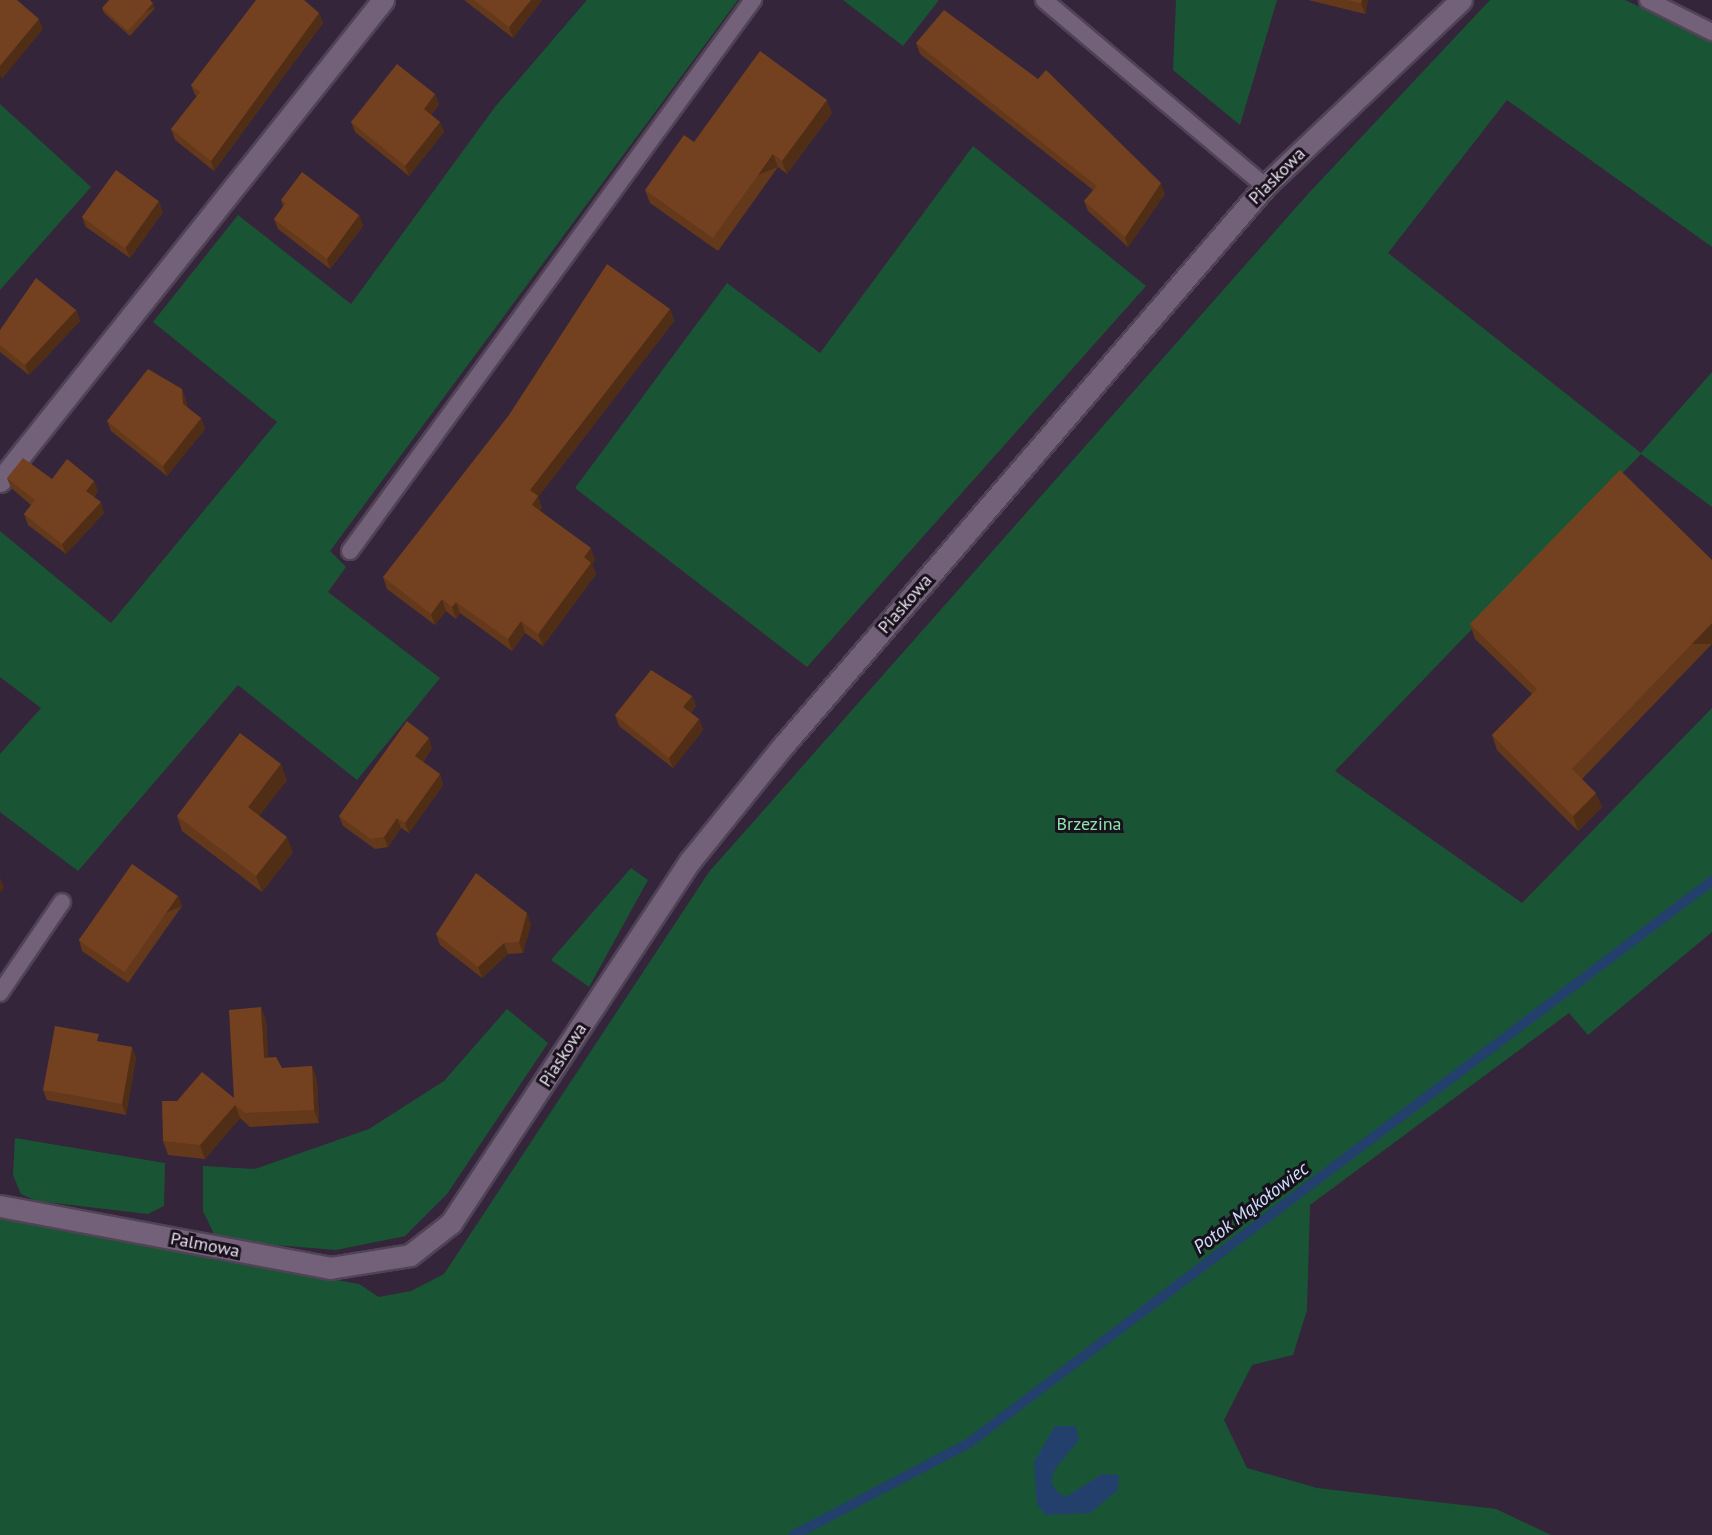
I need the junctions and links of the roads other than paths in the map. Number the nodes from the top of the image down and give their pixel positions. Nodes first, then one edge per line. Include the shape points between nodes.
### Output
1 (383, 0) edge
2 (753, 0) edge
3 (1044, 0) edge
4 (1461, 0) edge
5 (1648, 0) edge
6 (1712, 32) edge
7 (1265, 186) junction
8 (0, 481) edge
9 (350, 551) dead end
10 (62, 902) dead end
11 (0, 993) edge
12 (0, 1206) edge
13 (410, 1255) joint

1 - 8 street
2 - 9 lane
3 - 7 lane
4 - 7 street, Piaskowa
5 - 6 lane
7 - 13 street, Piaskowa via 690,861 452,1223
10 - 11 lane
12 - 13 street, Palmowa via 330,1268

